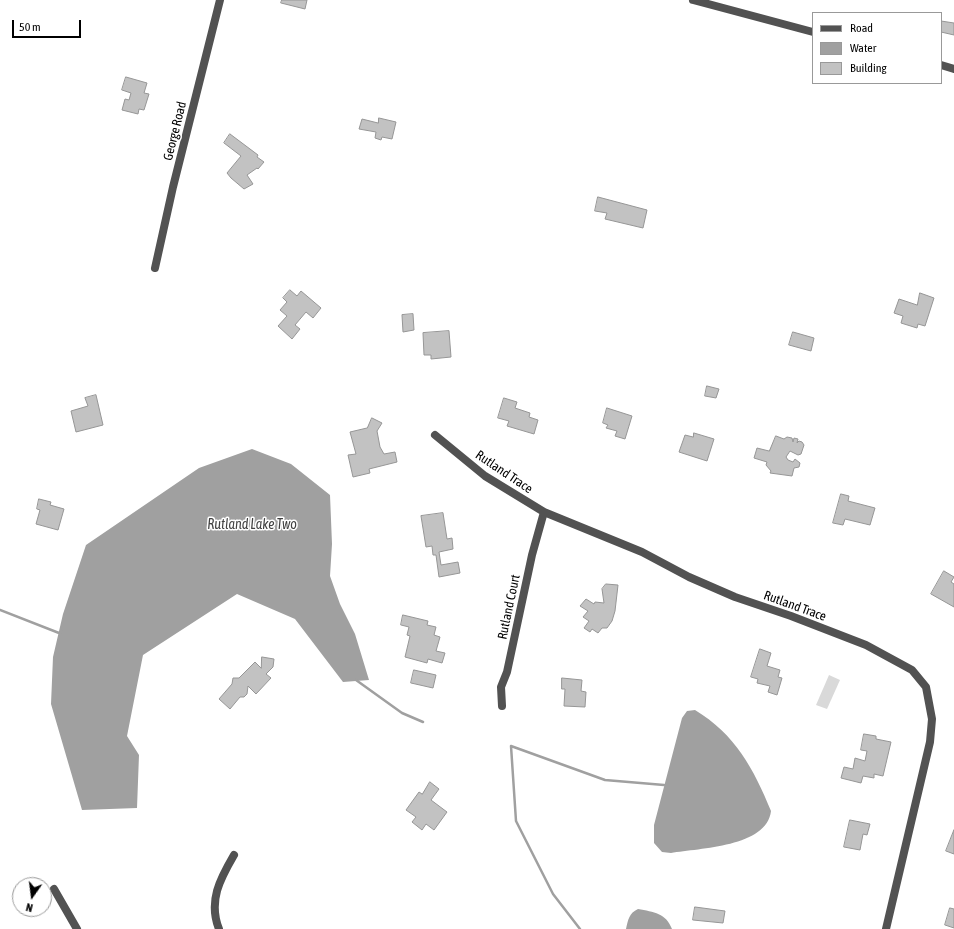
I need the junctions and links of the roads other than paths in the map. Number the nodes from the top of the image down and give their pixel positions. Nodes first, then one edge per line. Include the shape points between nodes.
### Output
1 (220, 0) edge
2 (693, 0) edge
3 (812, 32) edge
4 (942, 65) edge
5 (954, 69) edge
6 (155, 268) dead end
7 (435, 435) dead end
8 (544, 512) junction
9 (502, 706) dead end
10 (234, 855) dead end
11 (54, 889) dead end
12 (77, 929) edge
13 (219, 929) edge
14 (886, 929) edge

1 - 6 street, George Road
2 - 3 street
4 - 5 street
7 - 8 street, Rutland Trace via 485,476
8 - 9 street, Rutland Court via 532,555 507,672 501,687
8 - 14 street, Rutland Trace via 642,552 688,577 734,597 866,645 912,670 926,687 932,719 930,742
10 - 13 street via 215,894 214,918
11 - 12 street

